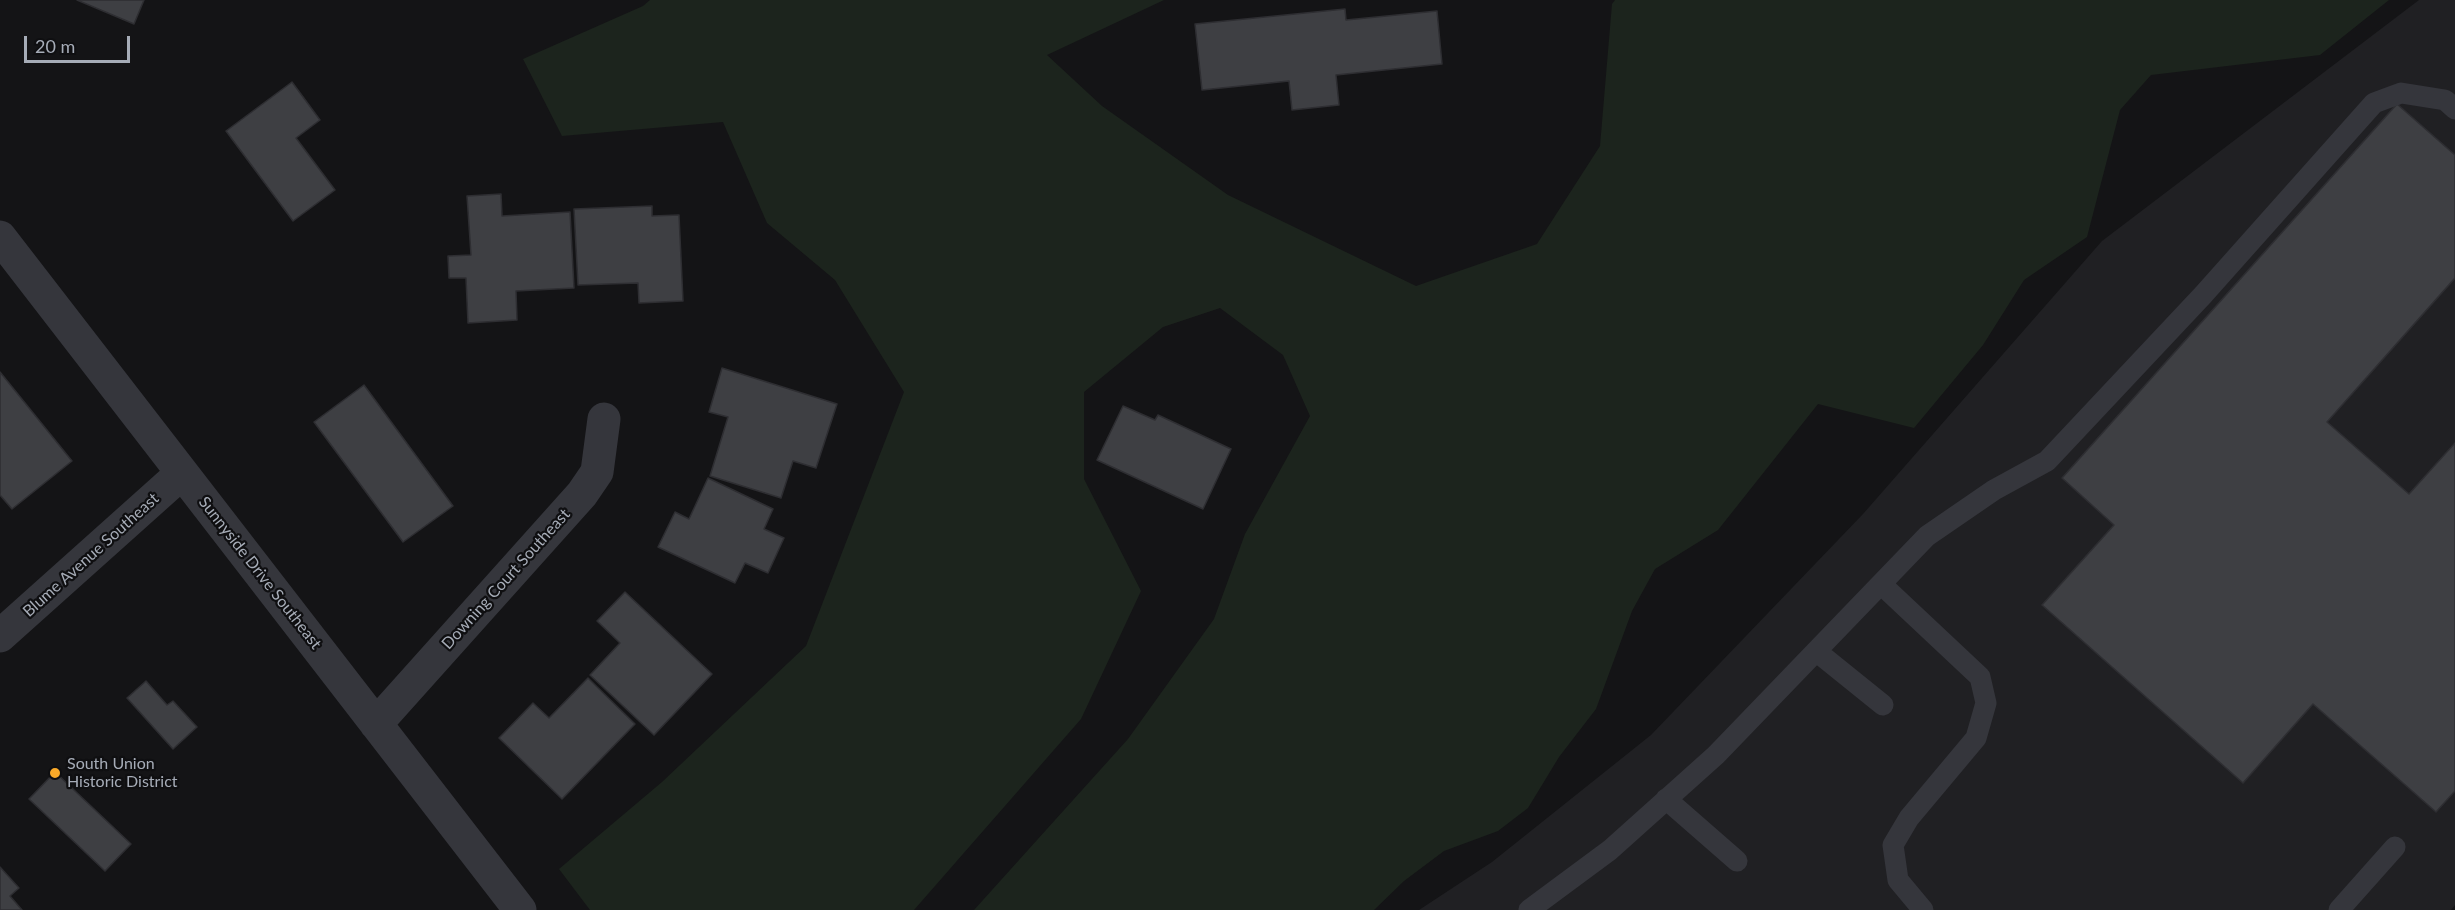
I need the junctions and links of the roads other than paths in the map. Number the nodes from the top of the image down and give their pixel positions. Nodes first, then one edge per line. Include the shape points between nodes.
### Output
1 (2455, 109) edge
2 (0, 237) edge
3 (604, 419) dead end
4 (182, 473) junction
5 (1881, 584) junction
6 (0, 636) edge
7 (1816, 651) junction
8 (1883, 705) dead end
9 (376, 724) junction
10 (1666, 799) junction
11 (2395, 847) dead end
12 (1737, 861) dead end
13 (520, 910) edge
14 (1529, 910) edge
15 (1923, 910) edge
16 (2339, 910) edge

1 - 5 lane via 2445,100 2401,93 2374,103 2203,295 2047,461 1994,490 1927,536
2 - 4 street, Sunnyside Drive Southeast
3 - 9 street, Downing Court Southeast via 597,472 582,495
4 - 6 street, Blume Avenue Southeast
4 - 9 street, Sunnyside Drive Southeast
5 - 7 lane
5 - 15 lane via 1980,677 1986,703 1976,738 1909,818 1893,845 1898,880
7 - 8 lane
7 - 10 lane via 1716,755
9 - 13 street, Sunnyside Drive Southeast
10 - 12 lane
10 - 14 lane via 1610,850
11 - 16 lane

